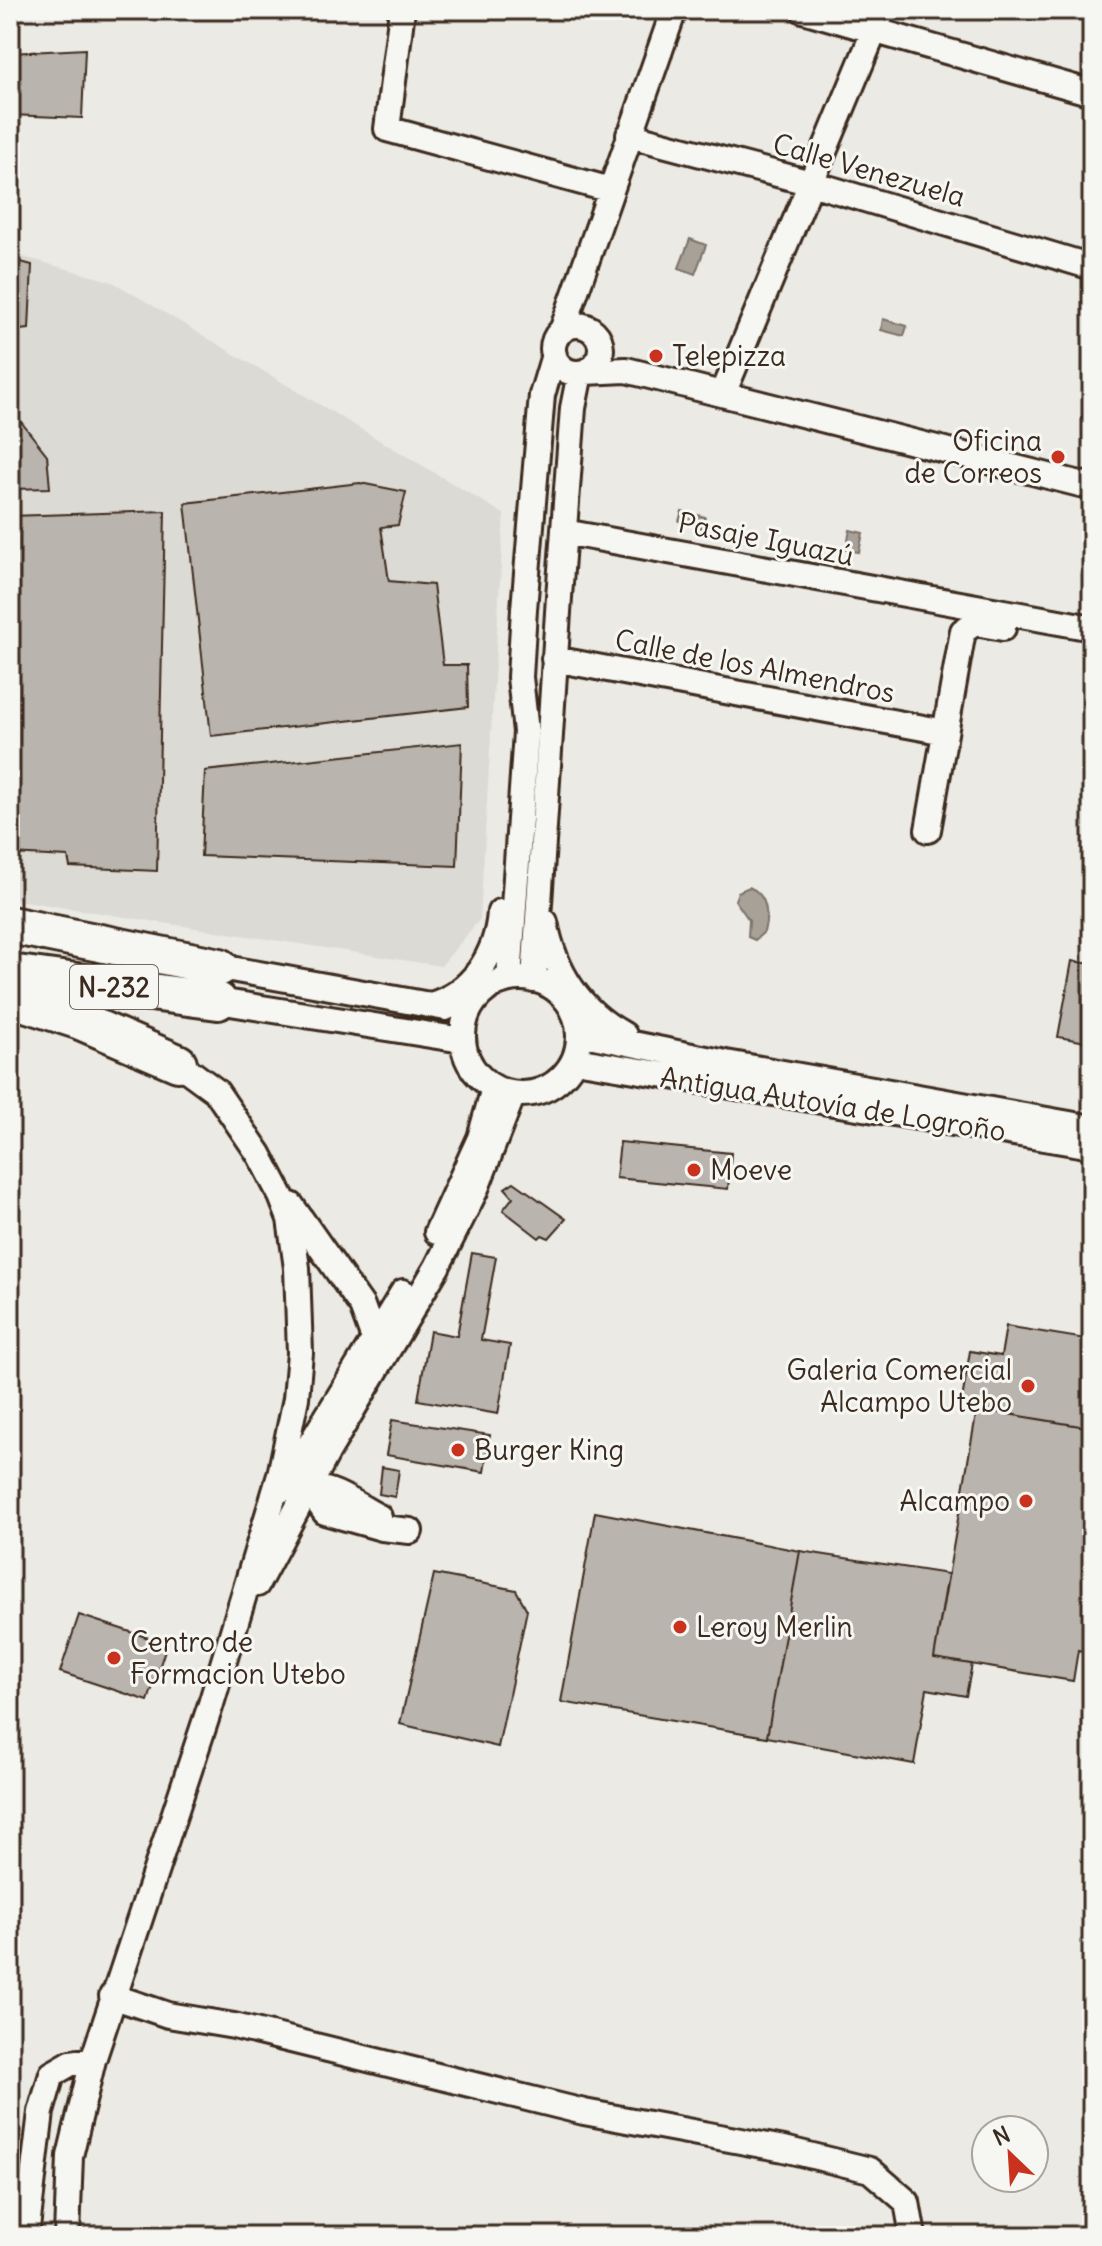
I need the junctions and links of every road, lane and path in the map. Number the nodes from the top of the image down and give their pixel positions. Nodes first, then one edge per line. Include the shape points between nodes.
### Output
1 (402, 10) edge
2 (674, 10) edge
3 (803, 10) edge
4 (879, 19) edge
5 (1092, 93) edge
6 (629, 135) junction
7 (811, 183) junction
8 (611, 190) junction
9 (1092, 267) edge
10 (579, 276) junction
11 (562, 331) junction
12 (596, 338) junction
13 (554, 355) junction
14 (626, 370) junction
15 (582, 372) junction
16 (723, 394) junction
17 (1092, 487) edge
18 (564, 532) junction
19 (1092, 628) edge
20 (1092, 644) edge
21 (554, 659) junction
22 (520, 677) junction
23 (945, 732) junction
24 (928, 830) dead end
25 (540, 885) junction
26 (10, 925) edge
27 (10, 973) edge
28 (509, 979) junction
29 (534, 980) junction
30 (219, 984) junction
31 (10, 998) edge
32 (430, 1005) junction
33 (468, 1012) junction
34 (579, 1033) junction
35 (462, 1040) junction
36 (648, 1046) junction
37 (575, 1060) junction
38 (178, 1063) joint
39 (503, 1091) junction
40 (1092, 1128) edge
41 (1092, 1146) edge
42 (273, 1181) junction
43 (374, 1339) junction
44 (318, 1450) junction
45 (307, 1489) junction
46 (332, 1503) junction
47 (279, 1518) junction
48 (112, 1996) junction
49 (93, 2060) junction
50 (26, 2236) edge
51 (67, 2236) edge
52 (913, 2236) edge

1 - 8 street via 387,129
2 - 6 street
3 - 4 street
4 - 5 street
4 - 7 street
6 - 7 street, Calle Venezuela
6 - 8 street
7 - 9 street, Calle Venezuela
7 - 16 street
8 - 10 street
10 - 11 street
10 - 12 street
11 - 12 street via 573,326
11 - 13 street
12 - 14 street
12 - 15 street via 599,360
13 - 15 street via 564,369
13 - 22 street via 542,395
14 - 15 street
14 - 16 street
15 - 18 street via 573,408
16 - 17 street
18 - 19 street, Pasaje Iguazú
18 - 21 street
20 - 23 street via 975,623 963,631
21 - 23 street, Calle de los Almendros
21 - 25 street
22 - 28 street via 526,732
22 - 32 street via 493,949 460,993
23 - 24 street
25 - 29 street
25 - 36 street via 549,945 575,995 599,1019
26 - 30 highway, N-232 via 169,955
27 - 30 highway, N-232
28 - 29 street
28 - 33 street via 487,988
29 - 34 street via 566,999
30 - 32 street
30 - 35 street
31 - 38 highway via 78,1020
32 - 33 street
33 - 35 street
34 - 36 street, Antigua Autovía de Logroño
34 - 37 street
35 - 39 street via 472,1068
36 - 40 street, Antigua Autovía de Logroño
37 - 39 street via 549,1087 532,1094
37 - 41 street, Antigua Autovía de Logroño
38 - 42 street via 216,1091
39 - 43 street via 427,1253
39 - 44 street via 475,1191 437,1267
42 - 43 street via 362,1306
42 - 47 street via 290,1219 301,1317
43 - 44 street
44 - 45 street
44 - 46 street via 330,1474
44 - 47 street
45 - 46 street
45 - 47 street
46 - 47 street
47 - 48 street via 233,1629
48 - 49 street
48 - 52 street via 168,2015 234,2026 584,2112 870,2170 907,2202
49 - 50 street via 71,2063 52,2074 41,2112
49 - 51 street via 70,2156

